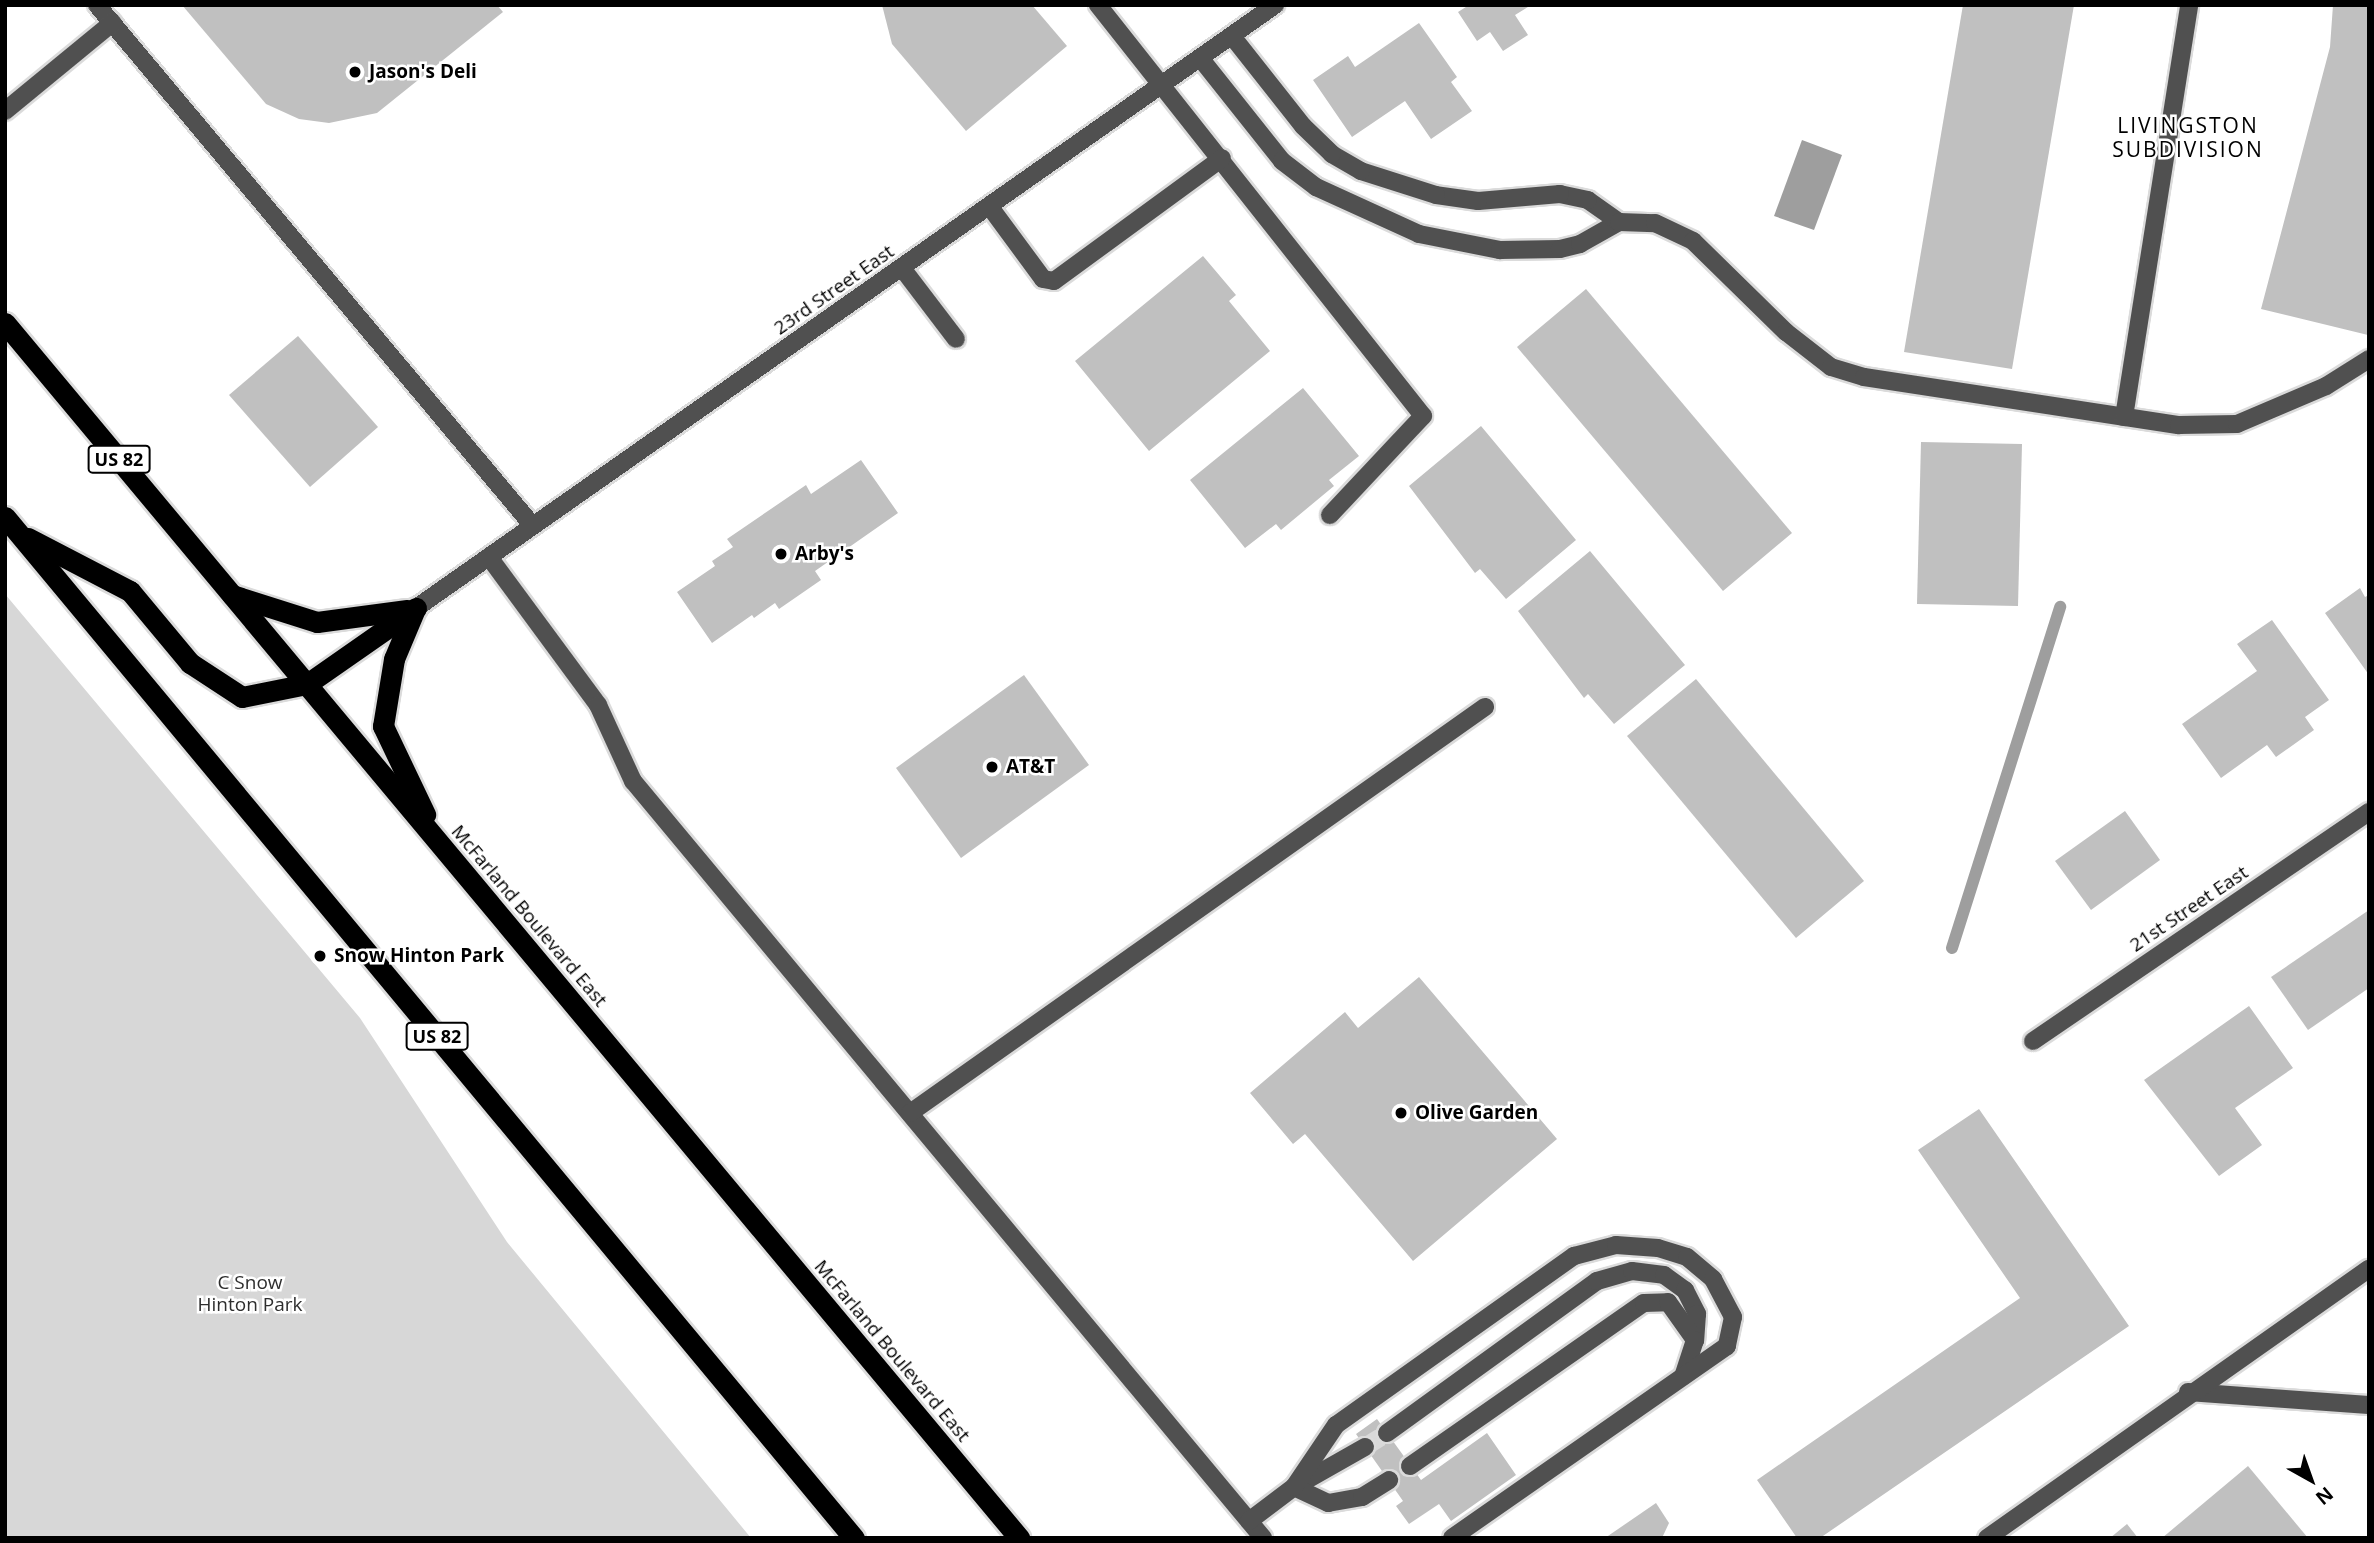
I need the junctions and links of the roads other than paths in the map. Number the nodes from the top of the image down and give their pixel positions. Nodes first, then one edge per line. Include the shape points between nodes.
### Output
1 (97, 5) edge
2 (1098, 5) edge
3 (1275, 5) edge
4 (2189, 5) edge
5 (112, 23) junction
6 (1232, 36) junction
7 (1200, 59) junction
8 (1165, 85) junction
9 (5, 111) edge
10 (1222, 158) junction
11 (990, 207) junction
12 (1619, 222) junction
13 (902, 268) junction
14 (5, 323) edge
15 (956, 339) dead end
16 (2369, 359) edge
17 (2124, 417) junction
18 (1330, 515) dead end
19 (5, 517) edge
20 (533, 526) junction
21 (19, 534) junction
22 (489, 557) junction
23 (232, 595) junction
24 (415, 608) junction
25 (307, 684) junction
26 (1485, 707) dead end
27 (2369, 812) edge
28 (438, 842) junction
29 (2033, 1041) dead end
30 (910, 1113) junction
31 (2369, 1269) edge
32 (1695, 1340) junction
33 (1684, 1376) junction
34 (2188, 1392) junction
35 (2369, 1405) edge
36 (1387, 1433) tunnel mouth
37 (1365, 1447) tunnel mouth
38 (1410, 1466) dead end
39 (1389, 1480) dead end
40 (1294, 1488) junction
41 (1249, 1521) junction
42 (854, 1538) edge
43 (1019, 1538) edge
44 (1263, 1538) edge
45 (1452, 1538) edge
46 (1987, 1538) edge

1 - 5 street
2 - 8 street
3 - 6 street, 23rd Street East
4 - 17 street
5 - 9 street
5 - 20 street
6 - 7 street, 23rd Street East
6 - 12 street via 1303,126 1332,154 1361,171 1436,195 1478,201 1560,194 1588,200
7 - 8 street, 23rd Street East
7 - 12 street via 1282,161 1337,198 1419,234 1500,250 1560,249 1580,244
8 - 10 street
8 - 11 street, 23rd Street East
10 - 11 street via 1054,281 1043,278
10 - 18 street via 1423,416
11 - 13 street, 23rd Street East
12 - 17 street via 1655,223 1693,240 1786,332 1831,367 1864,377
13 - 15 street
13 - 20 street, 23rd Street East
14 - 23 highway, McFarland Boulevard East / US 82
16 - 17 street via 2326,386 2237,424 2179,425
19 - 21 highway, US 82
20 - 22 street, 23rd Street East
21 - 25 highway via 131,591 190,663 242,697
21 - 42 highway, US 82
22 - 24 street, 23rd Street East
22 - 30 street via 598,705 633,781
23 - 24 highway via 321,622
23 - 25 highway, McFarland Boulevard East / US 82
24 - 25 highway
24 - 28 highway via 394,659 383,726
25 - 28 highway, McFarland Boulevard East / US 82
26 - 30 street
27 - 29 street, 21st Street East
28 - 43 highway, McFarland Boulevard East / US 82
30 - 41 street
31 - 34 street
32 - 33 street
32 - 36 street via 1697,1314 1685,1290 1664,1275 1632,1271 1597,1280
32 - 38 street via 1668,1302 1644,1303
33 - 40 street via 1727,1346 1733,1317 1713,1279 1687,1257 1658,1248 1616,1245 1574,1256 1336,1424
33 - 45 street
34 - 35 street
34 - 46 street
37 - 40 street
39 - 40 street via 1362,1497 1328,1503
40 - 41 street
41 - 44 street

